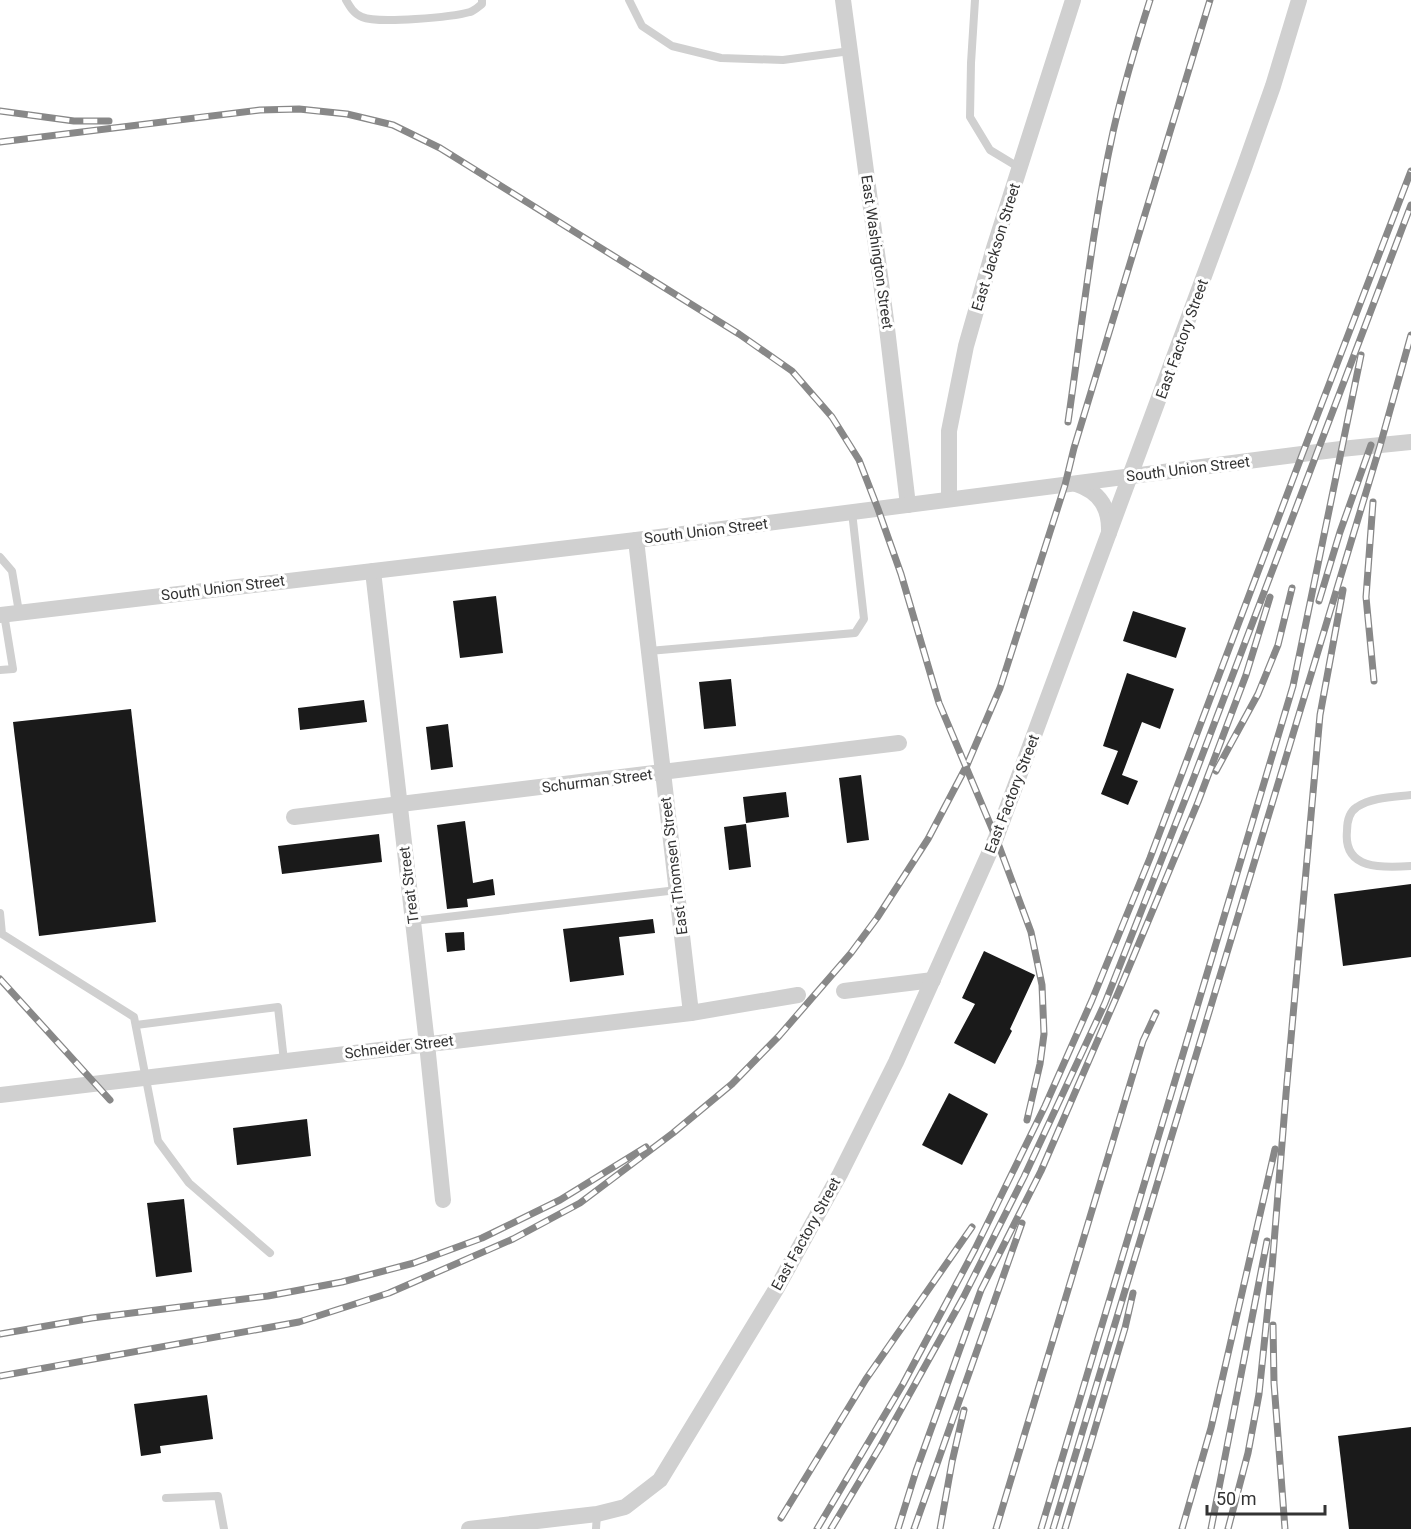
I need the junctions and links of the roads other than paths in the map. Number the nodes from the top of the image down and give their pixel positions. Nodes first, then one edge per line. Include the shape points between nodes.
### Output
1 (346, 0) edge
2 (482, 0) edge
3 (629, 0) edge
4 (843, 0) edge
5 (975, 0) edge
6 (1073, 0) edge
7 (1299, 0) edge
8 (850, 51) junction
9 (1020, 168) junction
10 (1411, 442) edge
11 (1131, 476) junction
12 (1076, 484) junction
13 (949, 499) junction
14 (908, 505) junction
15 (852, 512) junction
16 (1109, 537) junction
17 (636, 540) junction
18 (0, 557) edge
19 (373, 571) junction
20 (8, 614) edge
21 (649, 651) junction
22 (0, 670) edge
23 (899, 743) dead end
24 (663, 773) junction
25 (1411, 795) edge
26 (400, 805) junction
27 (294, 817) dead end
28 (1411, 866) edge
29 (677, 890) junction
30 (0, 912) edge
31 (413, 921) junction
32 (933, 980) junction
33 (844, 991) dead end
34 (798, 995) dead end
35 (691, 1013) junction
36 (136, 1025) junction
37 (427, 1044) junction
38 (284, 1061) junction
39 (147, 1077) junction
40 (0, 1095) edge
41 (443, 1200) dead end
42 (270, 1253) dead end
43 (166, 1498) dead end
44 (596, 1522) edge
45 (224, 1529) edge
46 (469, 1529) edge

1 - 2 lane via 353,11 374,20 472,12
3 - 8 lane via 642,26 672,46 721,58 783,60
4 - 8 street, East Washington Street
5 - 9 lane via 970,117 990,150
6 - 9 street, East Jackson Street
7 - 11 street, East Factory Street via 1273,86
8 - 14 street, East Washington Street
9 - 13 street, East Jackson Street via 966,345 948,447
10 - 11 street, South Union Street
11 - 12 street, South Union Street
11 - 16 street, East Factory Street
12 - 13 street, South Union Street
12 - 16 street via 1102,501
13 - 14 street, South Union Street
14 - 15 street, South Union Street
15 - 17 street, South Union Street
15 - 21 lane via 864,620 855,633
16 - 32 street, East Factory Street via 996,838
17 - 19 street, South Union Street
17 - 21 street, East Thomsen Street
18 - 20 lane via 12,571
19 - 20 street, South Union Street
19 - 26 street, Treat Street
20 - 22 lane via 13,669
21 - 24 street, East Thomsen Street
23 - 24 street, Schurman Street
24 - 26 street, Schurman Street
24 - 29 street, East Thomsen Street
25 - 28 lane via 1372,800 1355,807 1348,820 1346,844 1351,855 1368,865
26 - 27 street, Schurman Street
26 - 31 street, Treat Street
29 - 31 lane
29 - 35 street, East Thomsen Street
30 - 36 lane via 2,934 134,1017
31 - 37 street, Treat Street
32 - 33 street
32 - 44 street, East Factory Street via 828,1195 778,1286 660,1480 625,1507
34 - 35 street, Schneider Street
35 - 37 street, Schneider Street
36 - 38 lane via 278,1007
36 - 39 lane
37 - 38 street, Schneider Street
37 - 41 street, Treat Street
38 - 39 street, Schneider Street
39 - 40 street, Schneider Street
39 - 42 lane via 158,1142 189,1183
43 - 45 lane via 218,1496
44 - 46 street, East Factory Street

